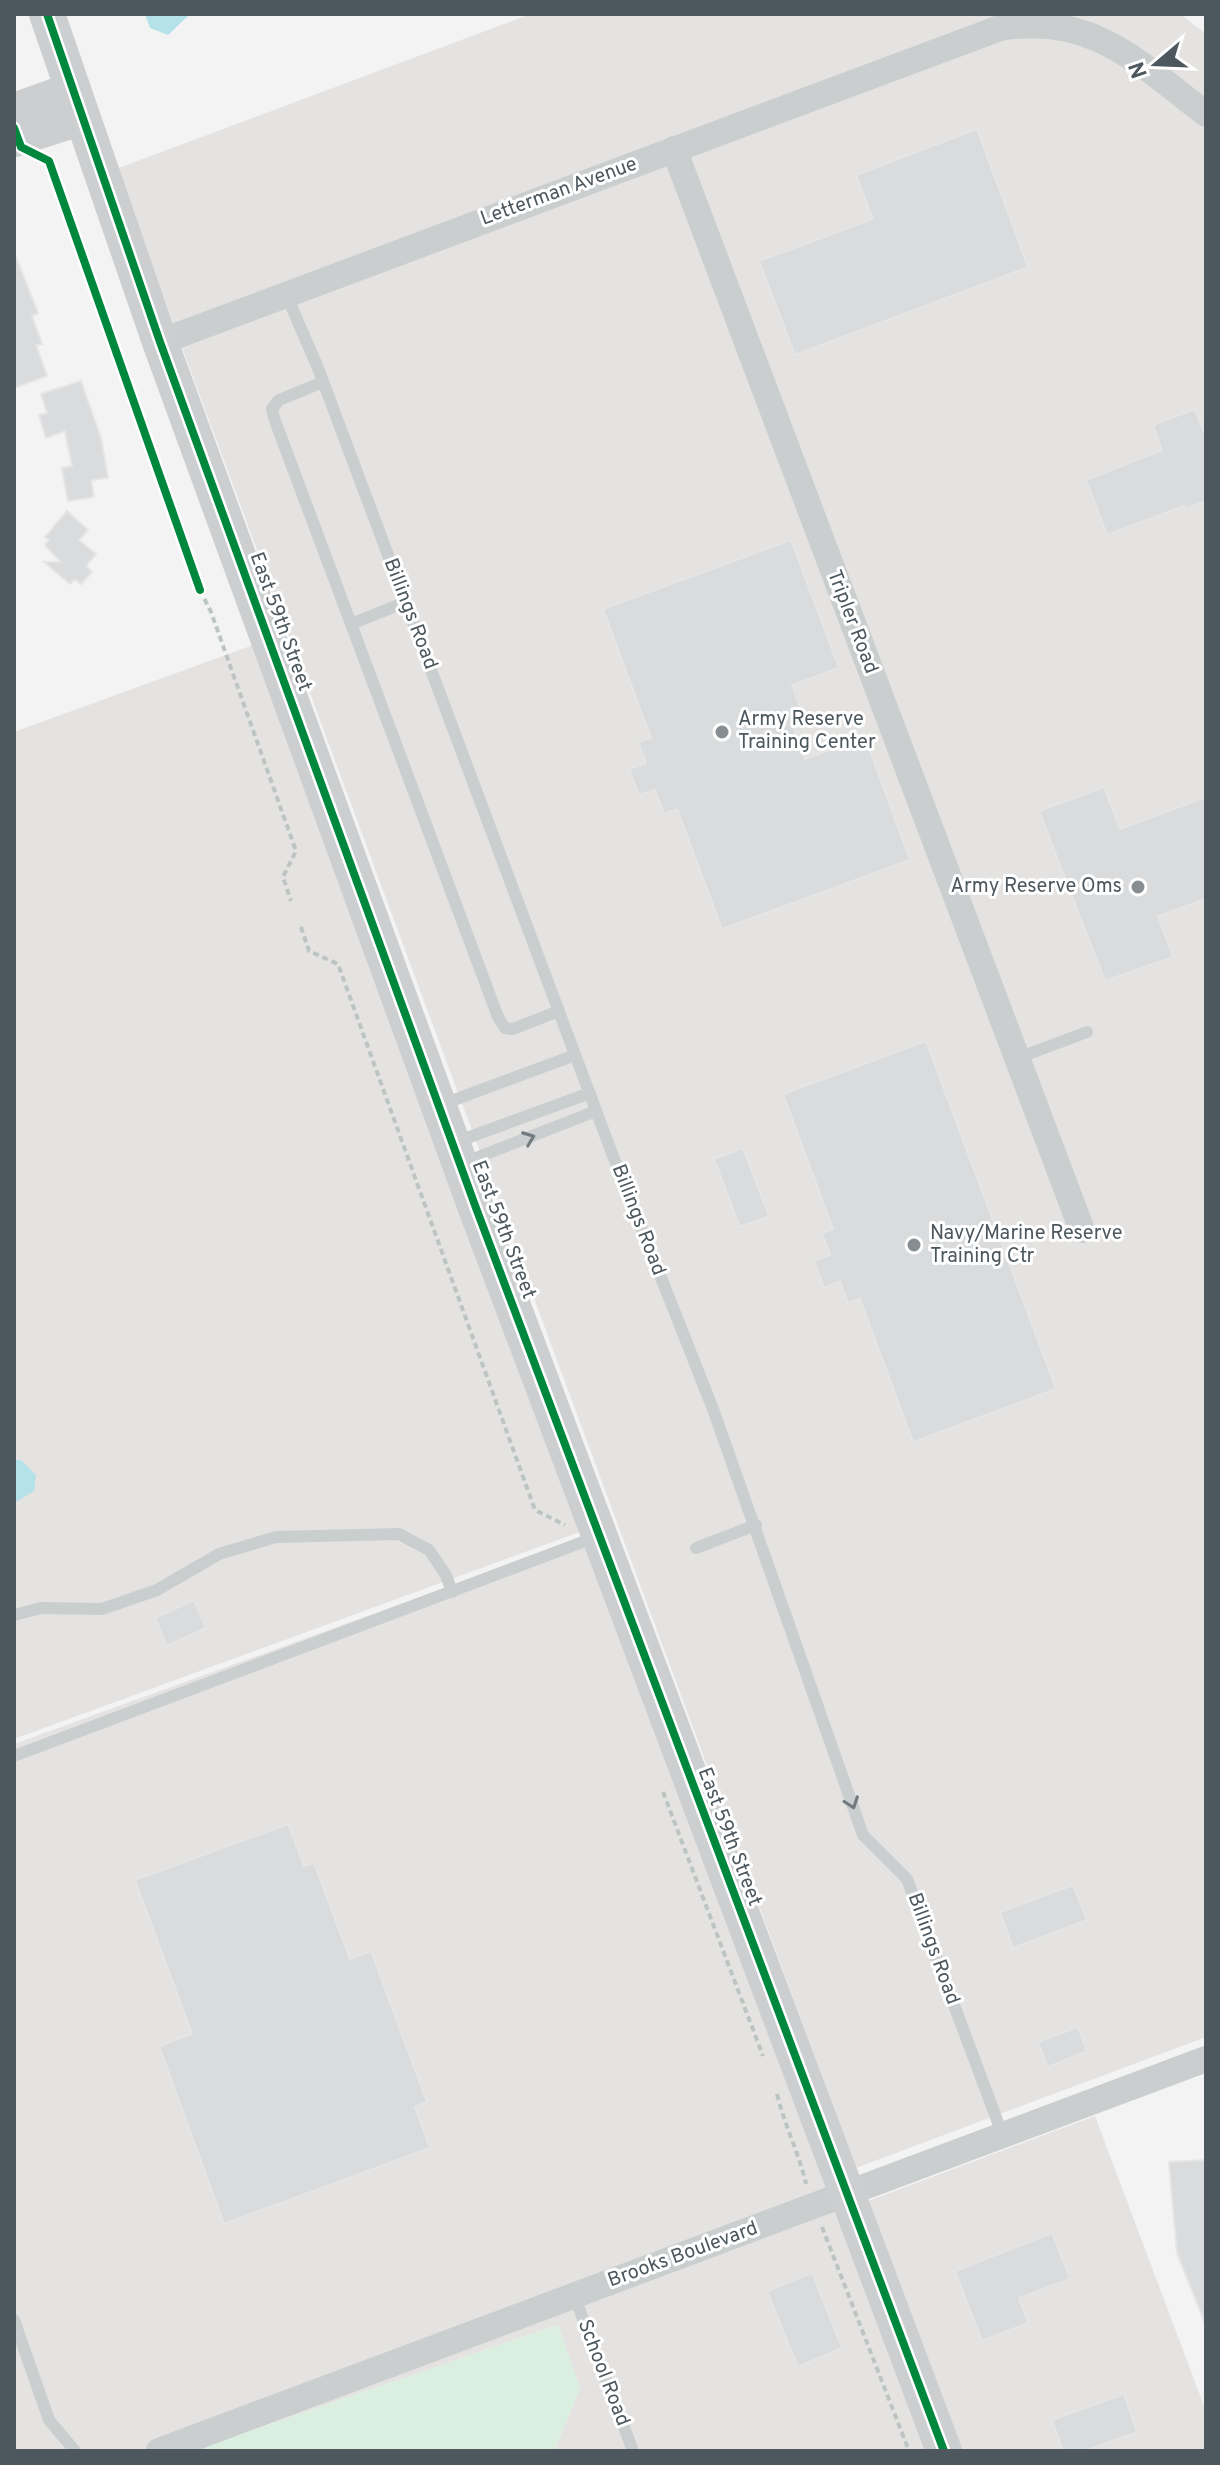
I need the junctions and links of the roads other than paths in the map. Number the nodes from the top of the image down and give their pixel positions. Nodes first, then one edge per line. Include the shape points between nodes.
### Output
1 (47, 14) edge
2 (78, 103) junction
3 (14, 111) edge
4 (1206, 114) edge
5 (14, 139) edge
6 (674, 149) junction
7 (286, 294) junction
8 (160, 342) junction
9 (323, 382) junction
10 (406, 602) junction
11 (351, 624) junction
12 (559, 1011) junction
13 (1087, 1032) dead end
14 (575, 1055) junction
15 (1018, 1058) junction
16 (590, 1093) junction
17 (440, 1105) junction
18 (596, 1111) junction
19 (457, 1154) junction
20 (1082, 1230) dead end
21 (756, 1525) junction
22 (599, 1535) junction
23 (696, 1548) dead end
24 (452, 1592) junction
25 (14, 1615) edge
26 (14, 1756) edge
27 (1206, 2059) edge
28 (1003, 2136) junction
29 (847, 2195) junction
30 (574, 2295) junction
31 (14, 2320) edge
32 (75, 2451) edge
33 (159, 2451) edge
34 (633, 2451) edge
35 (944, 2451) edge

1 - 2 street, East 59th Street
2 - 3 street
2 - 5 street
2 - 8 street, East 59th Street
4 - 6 street, Letterman Avenue via 1096,36 1068,27 1019,25 959,42
6 - 7 street, Letterman Avenue
6 - 15 street, Tripler Road
7 - 8 street, Letterman Avenue
7 - 9 lane, Billings Road
8 - 17 street, East 59th Street
9 - 10 lane, Billings Road
9 - 11 lane via 279,400 272,409
10 - 11 lane
10 - 12 lane, Billings Road
11 - 12 lane via 498,1017 505,1028 513,1029
12 - 14 lane, Billings Road
13 - 15 lane
14 - 16 lane, Billings Road
14 - 17 lane
15 - 20 street, Tripler Road
16 - 18 lane, Billings Road
16 - 19 lane
17 - 19 street, East 59th Street
19 -> 18 lane
18 - 21 lane, Billings Road
19 - 22 street, East 59th Street
21 - 23 lane
21 -> 28 lane, Billings Road via 863,1835 907,1879
22 - 24 lane
22 - 29 street, East 59th Street
24 - 25 lane via 429,1550 399,1534 276,1537 219,1554 157,1590 102,1609 41,1608
24 - 26 lane
27 - 28 street, Brooks Boulevard
28 - 29 street, Brooks Boulevard
29 - 30 street, Brooks Boulevard
29 - 35 street, East 59th Street
30 - 33 street, Brooks Boulevard
30 - 34 lane, School Road
31 - 32 lane via 49,2420

